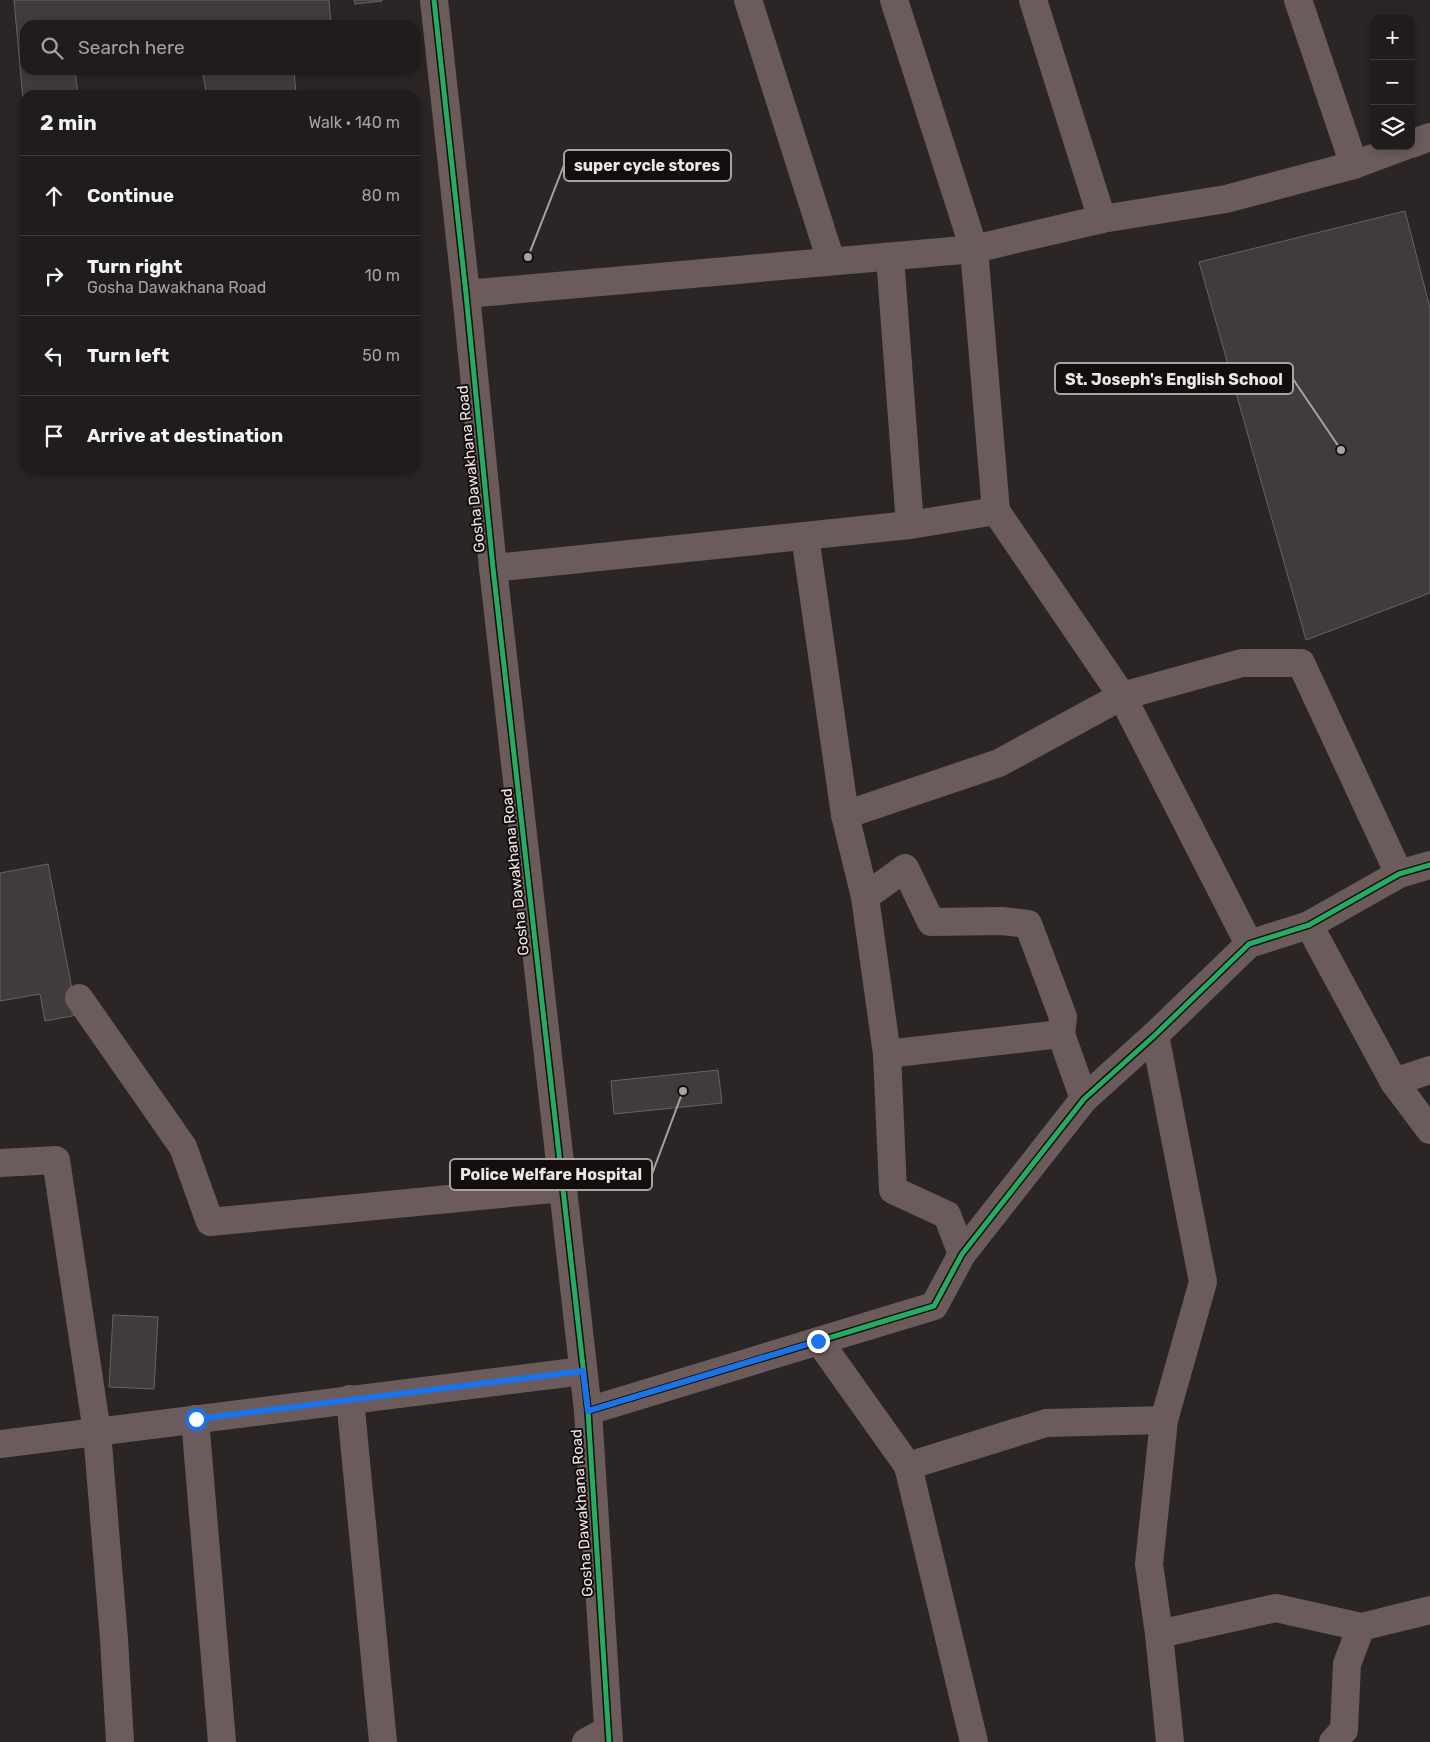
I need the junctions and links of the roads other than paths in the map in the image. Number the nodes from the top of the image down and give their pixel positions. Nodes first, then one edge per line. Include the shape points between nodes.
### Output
1 (434, 0) edge
2 (748, 0) edge
3 (894, 0) edge
4 (1033, 0) edge
5 (1298, 0) edge
6 (1430, 137) edge
7 (1415, 143) edge
8 (1394, 150) edge
9 (1354, 165) junction
10 (1102, 219) junction
11 (974, 249) junction
12 (890, 257) junction
13 (831, 261) junction
14 (466, 294) junction
15 (996, 511) junction
16 (910, 525) junction
17 (805, 536) junction
18 (493, 568) junction
19 (1122, 696) junction
20 (845, 815) junction
21 (1430, 865) edge
22 (1399, 874) junction
23 (865, 897) junction
24 (1309, 925) junction
25 (1249, 944) junction
26 (79, 998) dead end
27 (1060, 1034) junction
28 (1155, 1035) junction
29 (887, 1054) junction
30 (1430, 1070) edge
31 (1394, 1082) junction
32 (1084, 1099) junction
33 (1430, 1130) edge
34 (0, 1164) edge
35 (563, 1188) junction
36 (962, 1254) junction
37 (818, 1341) junction
38 (583, 1371) junction
39 (350, 1399) junction
40 (588, 1411) junction
41 (196, 1419) junction
42 (1164, 1420) junction
43 (97, 1432) junction
44 (0, 1444) edge
45 (908, 1466) junction
46 (1430, 1610) edge
47 (1360, 1627) junction
48 (1159, 1634) junction
49 (601, 1738) edge
50 (120, 1742) edge
51 (222, 1742) edge
52 (383, 1742) edge
53 (974, 1742) edge
54 (1170, 1742) edge
55 (1334, 1742) edge

1 - 14 street, Gosha Dawakhana Road
2 - 13 street
3 - 11 street
4 - 10 street
5 - 9 street
6 - 7 street
8 - 9 street
9 - 10 street via 1226,199
10 - 11 street
11 - 12 street
11 - 15 street
12 - 13 street
12 - 16 street
13 - 14 street
14 - 18 street, Gosha Dawakhana Road
15 - 16 street
15 - 19 street
16 - 17 street
17 - 18 street
17 - 20 street
18 - 35 street, Gosha Dawakhana Road
19 - 20 street via 999,763
19 - 22 street via 1242,663 1301,663
19 - 25 street
20 - 23 street
21 - 22 street
22 - 24 street
23 - 27 street via 905,868 931,922 1028,924 1063,1018
23 - 29 street
24 - 25 street
24 - 31 street
25 - 28 street
26 - 35 street via 183,1146 210,1222
27 - 29 street
27 - 32 street
28 - 32 street
28 - 42 street via 1202,1282
29 - 36 street via 893,1190 946,1215
30 - 31 street
31 - 33 street
32 - 36 street
34 - 43 street via 56,1160
35 - 38 street, Gosha Dawakhana Road
36 - 37 street via 934,1306
37 - 40 street
37 - 45 street
38 - 39 street
38 - 40 street, Gosha Dawakhana Road
39 - 41 street
39 - 52 street
40 - 49 street, Gosha Dawakhana Road
41 - 43 street
41 - 51 street
42 - 45 street via 1046,1423
42 - 48 street via 1149,1564
43 - 44 street
43 - 50 street
45 - 53 street
46 - 47 street
47 - 48 street via 1276,1608
47 - 55 street via 1347,1664 1344,1730
48 - 54 street

